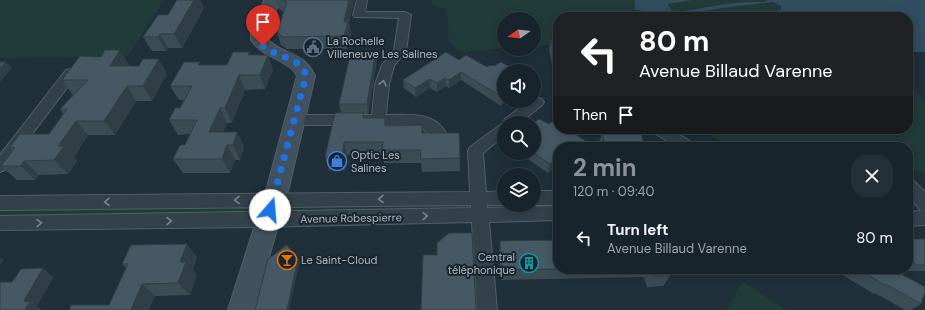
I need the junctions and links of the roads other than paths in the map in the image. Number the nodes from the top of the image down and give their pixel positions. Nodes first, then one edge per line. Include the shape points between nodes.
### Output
1 (272, 0) edge
2 (362, 0) edge
3 (71, 73) edge
4 (529, 108) edge
5 (519, 116) edge
6 (295, 120) junction
7 (378, 120) junction
8 (439, 133) edge
9 (497, 134) edge
10 (667, 134) edge
11 (680, 142) edge
12 (0, 166) edge
13 (913, 181) edge
14 (925, 185) edge
15 (913, 190) edge
16 (541, 198) edge
17 (553, 198) edge
18 (497, 201) edge
19 (0, 203) edge
20 (925, 206) edge
21 (479, 207) junction
22 (270, 210) junction
23 (553, 213) edge
24 (925, 218) edge
25 (913, 219) edge
26 (0, 223) edge
27 (241, 310) edge
28 (487, 310) edge

1 - 6 street via 259,40 270,52 299,63 305,70 306,83
7 -> 2 street via 382,84 388,65 400,51 405,15 359,15
3 - 12 street
4 - 5 street
6 - 7 street
6 - 22 street
7 - 8 street via 421,120
9 - 21 street via 476,151
10 - 11 street
13 - 14 street
15 - 20 street
16 - 17 street
18 - 21 street, Avenue Robespierre
22 -> 19 street, Avenue Robespierre
21 - 22 street, Avenue Robespierre
21 - 23 street, Avenue Robespierre
21 - 28 street
26 -> 22 street, Avenue Robespierre
22 - 27 street
24 - 25 street

